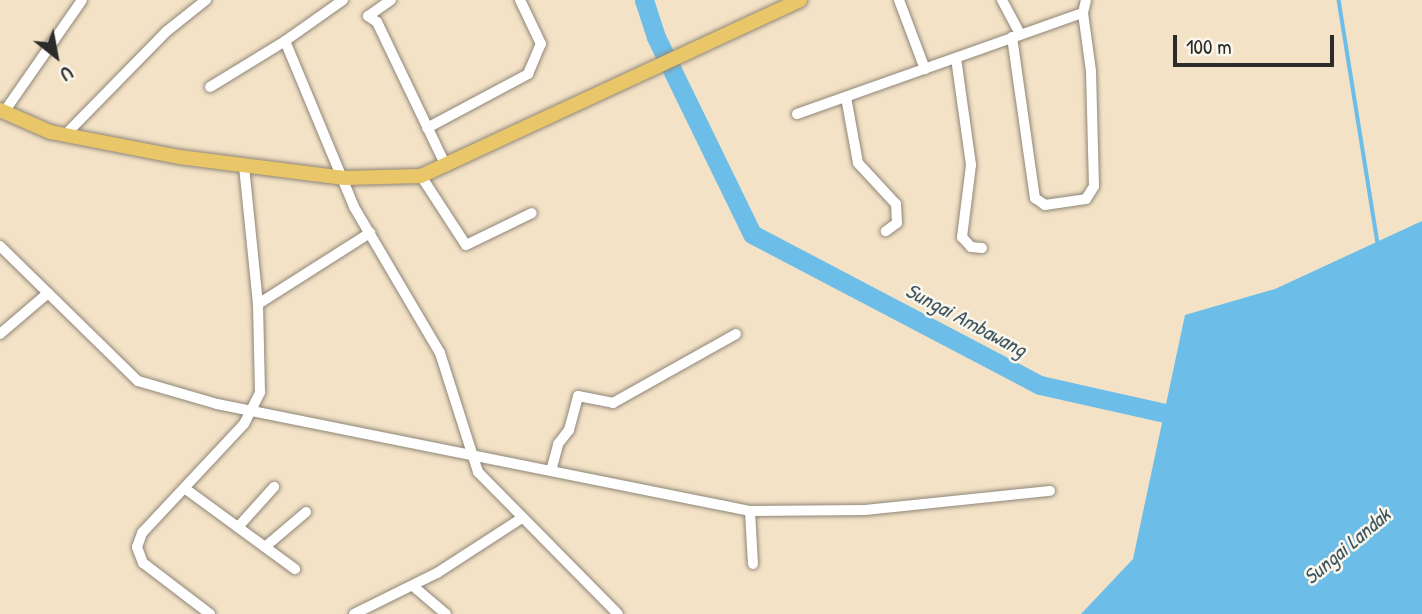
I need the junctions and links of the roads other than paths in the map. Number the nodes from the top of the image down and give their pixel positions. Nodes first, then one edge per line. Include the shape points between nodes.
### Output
1 (82, 0) edge
2 (206, 0) edge
3 (343, 0) edge
4 (391, 0) edge
5 (520, 0) edge
6 (800, 0) edge
7 (899, 0) edge
8 (1002, 0) edge
9 (1086, 0) edge
10 (1083, 13) junction
11 (1016, 36) junction
12 (285, 40) junction
13 (956, 58) junction
14 (925, 69) junction
15 (210, 87) dead end
16 (846, 97) junction
17 (2, 111) edge
18 (797, 114) dead end
19 (427, 128) junction
20 (65, 135) junction
21 (446, 166) junction
22 (244, 167) junction
23 (421, 176) junction
24 (345, 178) junction
25 (532, 213) dead end
26 (886, 231) dead end
27 (370, 233) junction
28 (0, 246) edge
29 (982, 248) dead end
30 (48, 293) junction
31 (258, 304) junction
32 (0, 334) edge
33 (736, 334) dead end
34 (254, 411) junction
35 (470, 453) junction
36 (551, 471) junction
37 (274, 487) dead end
38 (187, 490) junction
39 (1050, 491) dead end
40 (750, 510) junction
41 (306, 512) dead end
42 (522, 518) junction
43 (238, 527) junction
44 (265, 547) junction
45 (753, 564) dead end
46 (295, 569) dead end
47 (413, 586) junction
48 (210, 614) edge
49 (354, 614) edge
50 (446, 614) edge
51 (618, 614) edge

1 - 17 street
2 - 20 street via 167,31
3 - 12 street
4 - 19 street via 368,16 377,22
5 - 19 street via 541,44 528,74
6 - 21 main road
7 - 14 street
8 - 11 street
9 - 10 street
10 - 11 street
10 - 11 street via 1091,71 1094,186 1086,199 1045,205 1035,198
11 - 13 street
12 - 15 street
12 - 24 street
13 - 14 street
13 - 29 street via 971,164 962,237 971,247
14 - 16 street
16 - 18 street
16 - 26 street via 858,163 896,204 897,223
17 - 20 main road
19 - 21 street
20 - 22 main road
21 - 23 main road
22 - 24 main road
22 - 31 street
23 - 24 main road
23 - 25 street via 466,245
24 - 27 street
27 - 31 street
27 - 35 street via 440,353
28 - 30 street
30 - 32 street
30 - 34 street via 138,381
31 - 34 street via 263,377
33 - 36 street via 613,403 578,396
34 - 35 street
34 - 38 street
35 - 36 street
35 - 42 street via 478,472
36 - 40 street
37 - 43 street
38 - 43 street
38 - 48 street via 142,533 137,547 143,563
39 - 40 street via 866,510
40 - 45 street
41 - 44 street
42 - 47 street
42 - 51 street
43 - 44 street
44 - 46 street
47 - 49 street
47 - 50 street

